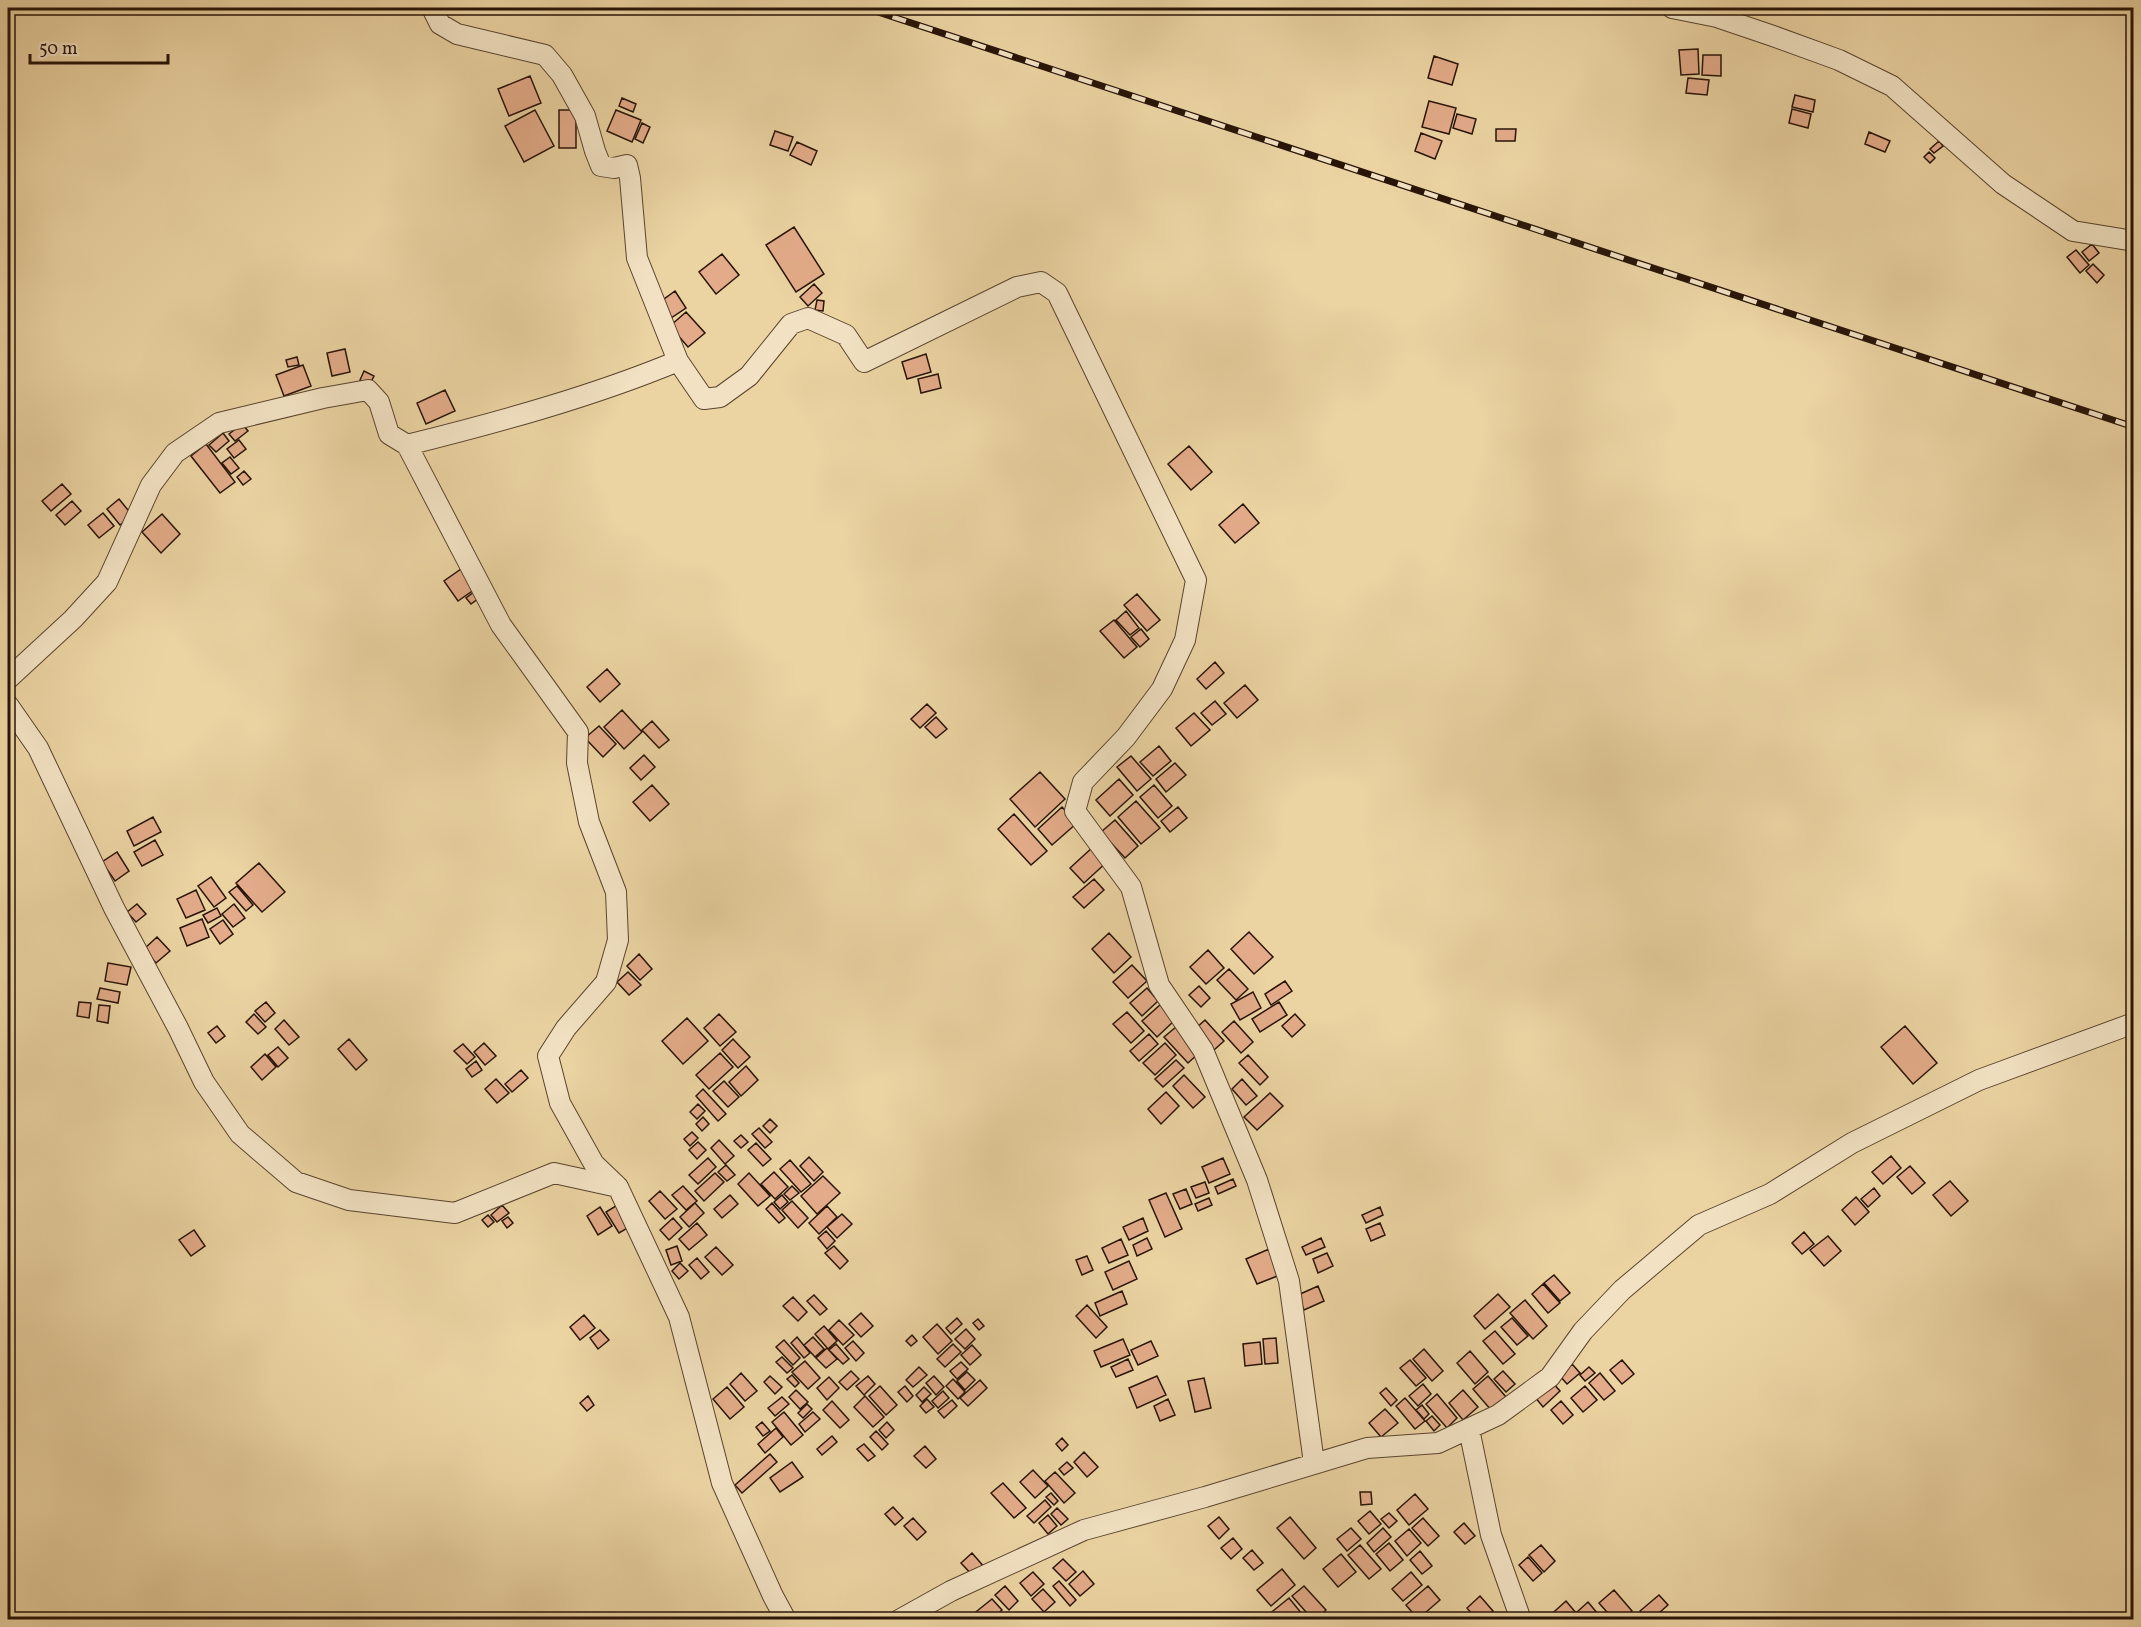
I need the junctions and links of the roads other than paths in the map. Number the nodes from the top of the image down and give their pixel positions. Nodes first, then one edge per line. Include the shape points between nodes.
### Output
1 (432, 8) edge
2 (1672, 8) edge
3 (1738, 8) edge
4 (1717, 17) junction
5 (2133, 241) edge
6 (678, 361) junction
7 (407, 445) junction
8 (8, 679) edge
9 (8, 705) edge
10 (2133, 1023) edge
11 (618, 1187) junction
12 (1468, 1429) junction
13 (1314, 1463) junction
14 (786, 1620) edge
15 (899, 1620) edge
16 (1521, 1620) edge

1 - 6 street via 440,24 457,34 545,55 562,75 585,116 602,166 627,165 637,258
2 - 4 street
3 - 4 street
4 - 5 street via 1839,60 1892,86 2003,184 2073,231
6 - 7 street via 627,382
6 - 13 street via 704,399 720,397 749,376 791,324 808,318 846,335 864,362 1017,286 1041,282 1057,293 1196,580 1185,640 1162,689 1126,737 1083,782 1075,811 1131,887 1159,985 1203,1050 1257,1180 1289,1281
7 - 8 street via 389,434 379,402 368,390 219,423 175,453 151,485 106,582 73,620
7 - 11 street via 501,625 578,732 581,791 616,891 618,940 606,982 566,1028 548,1056 560,1103 594,1164
9 - 11 street via 38,748 114,908 204,1082 240,1134 296,1182 349,1200 455,1213 554,1173
10 - 12 street via 1979,1080 1852,1143 1770,1194 1700,1225 1622,1290 1583,1331 1550,1377 1498,1415
11 - 14 street via 679,1317 723,1483
12 - 13 street via 1438,1443 1367,1448
12 - 16 street via 1491,1535
13 - 15 street via 1084,1530 951,1591

